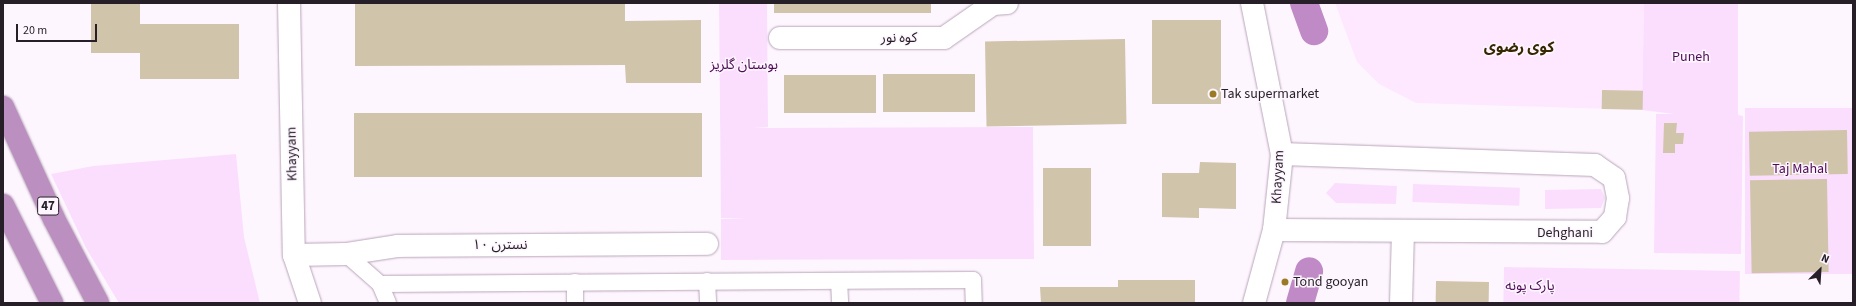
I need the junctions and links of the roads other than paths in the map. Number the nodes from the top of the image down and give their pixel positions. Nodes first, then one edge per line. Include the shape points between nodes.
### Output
1 (289, 3) edge
2 (1007, 3) edge
3 (1252, 3) edge
4 (780, 38) dead end
5 (3, 107) edge
6 (1282, 154) junction
7 (3, 205) edge
8 (1274, 230) junction
9 (1404, 231) junction
10 (707, 244) dead end
11 (346, 254) junction
12 (294, 255) junction
13 (707, 281) junction
14 (839, 281) junction
15 (575, 282) junction
16 (380, 284) junction
17 (52, 303) edge
18 (98, 303) edge
19 (310, 303) edge
20 (388, 303) edge
21 (576, 303) edge
22 (708, 303) edge
23 (840, 303) edge
24 (974, 303) edge
25 (1254, 303) edge
26 (1402, 303) edge

1 - 12 street, Khayyam
2 - 4 street, کوه نور via 993,4 944,38
3 - 6 street, Khayyam
5 - 18 highway, 47 via 54,219
6 - 8 street, Khayyam
6 - 9 street, Dehghani via 1595,165 1614,178 1618,198 1615,217 1602,232
7 - 17 highway
8 - 9 street, Dehghani
8 - 25 street, Khayyam
9 - 26 street
10 - 11 street, نسترن ۱۰ via 398,246
11 - 12 street, نسترن ۱۰
11 - 16 lane
12 - 19 street, Khayyam
13 - 14 lane
13 - 15 lane
13 - 22 lane
14 - 23 lane
14 - 24 lane via 973,280
15 - 16 lane
15 - 21 lane
16 - 20 lane

